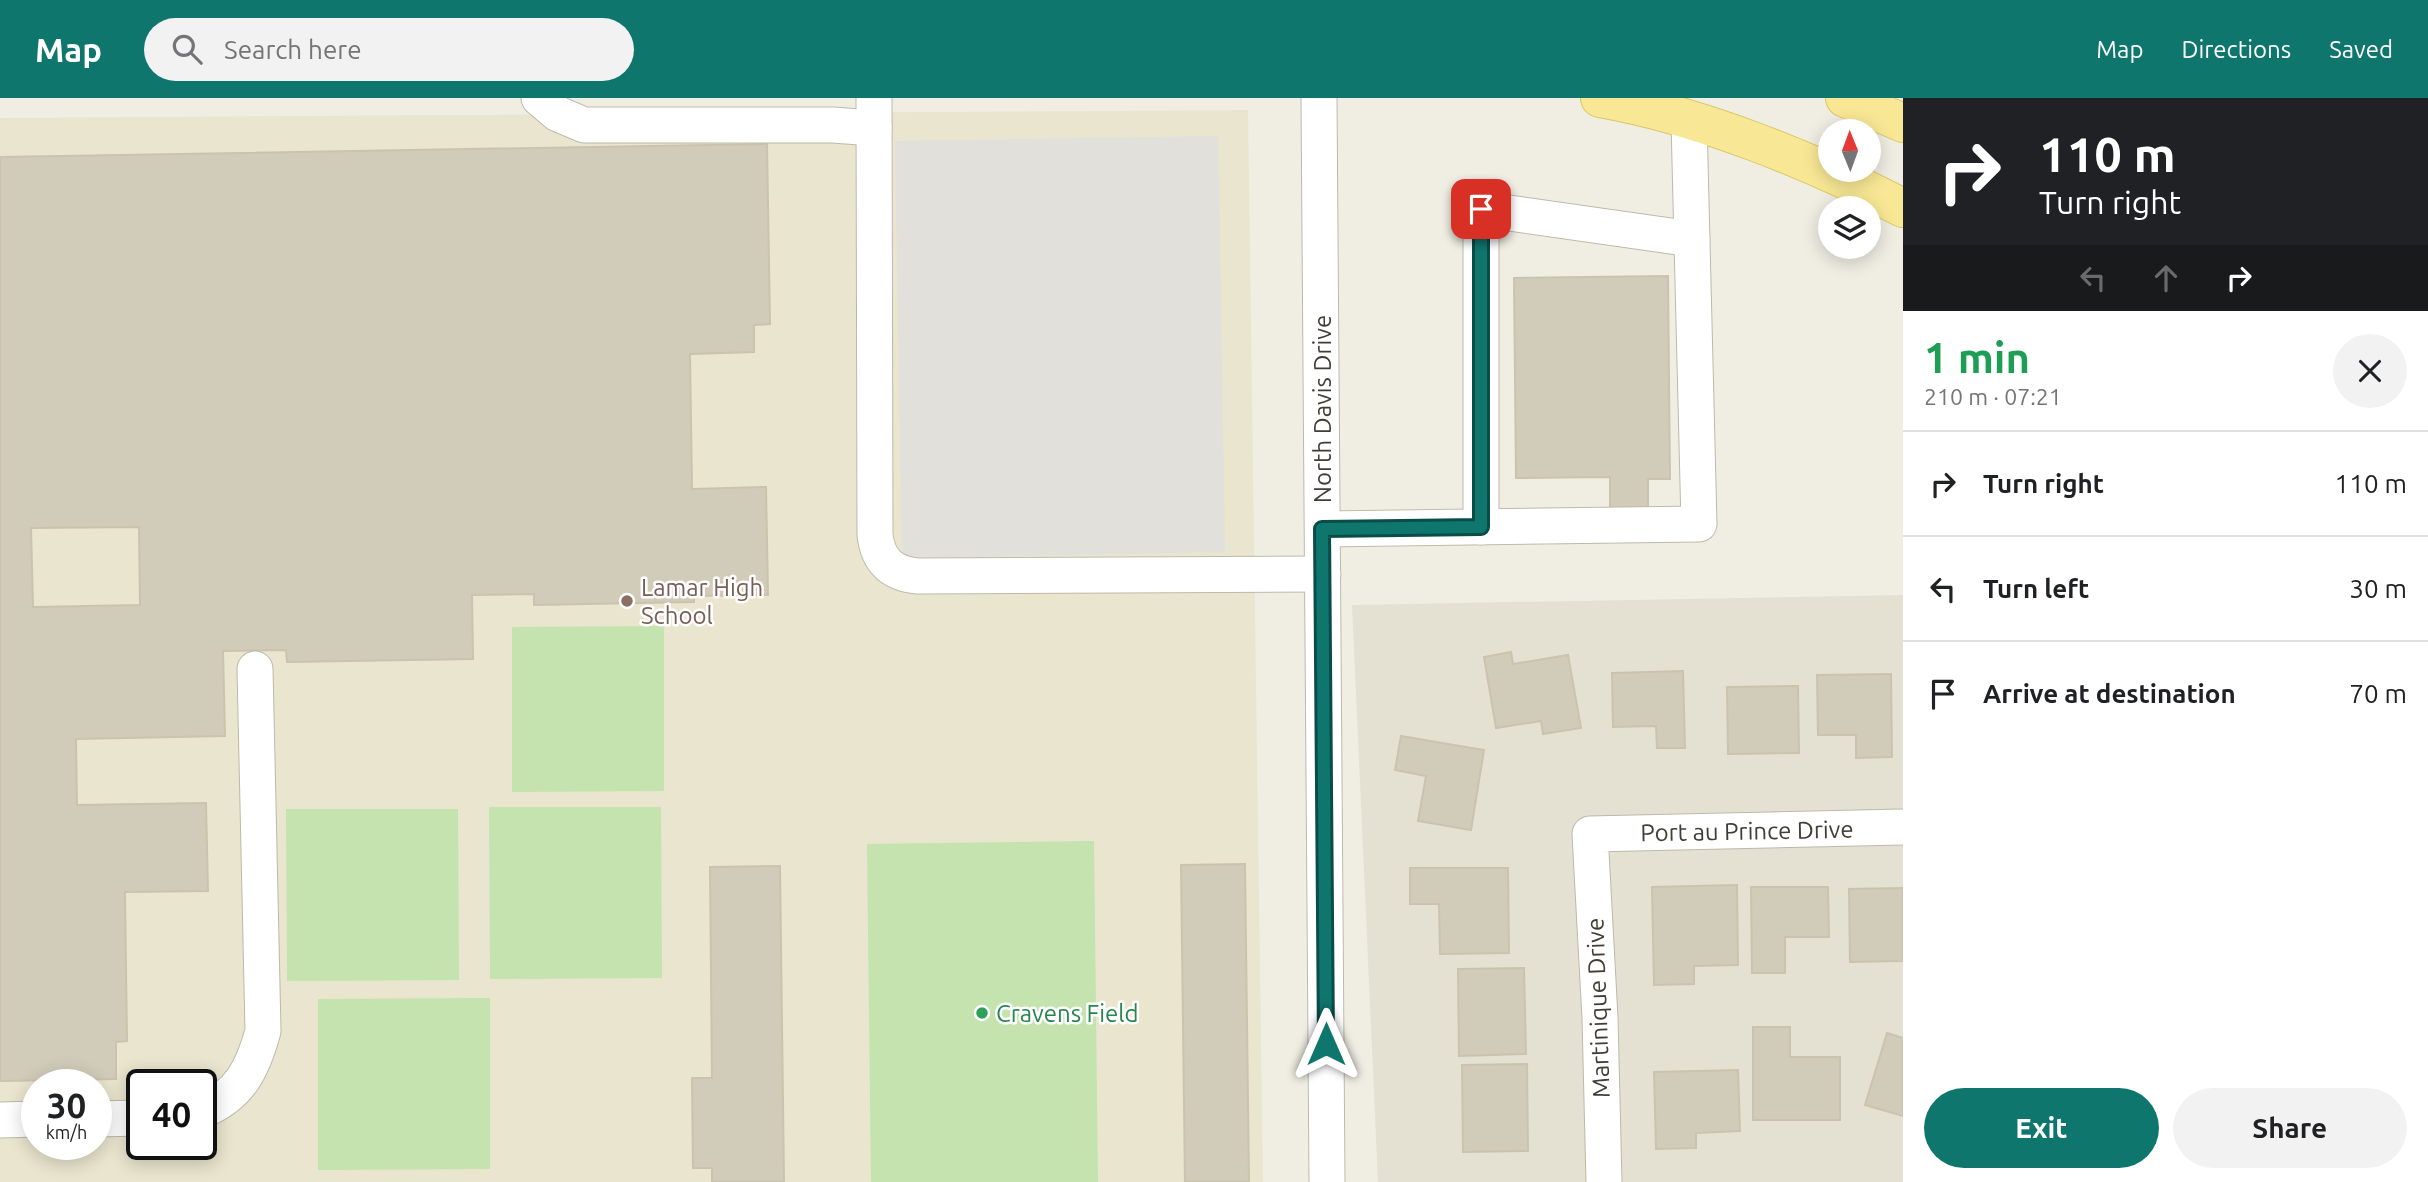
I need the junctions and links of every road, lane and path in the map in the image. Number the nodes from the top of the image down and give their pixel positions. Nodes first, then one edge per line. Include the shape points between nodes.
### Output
1 (539, 98) edge
2 (1319, 98) edge
3 (1601, 98) edge
4 (1845, 98) edge
5 (874, 113) edge
6 (1689, 121) junction
7 (1903, 123) edge
8 (1903, 208) edge
9 (1692, 239) junction
10 (1481, 527) junction
11 (1322, 529) junction
12 (1323, 574) junction
13 (254, 668) dead end
14 (1903, 827) edge
15 (1590, 834) joint
16 (217, 1104) edge
17 (21, 1119) edge
18 (0, 1120) edge
19 (1327, 1182) edge
20 (1604, 1182) edge

1 - 5 street via 558,114 584,125 833,125
2 - 11 street, North Davis Drive
3 - 6 main road
4 - 7 main road
5 - 12 street via 875,535 882,561 892,570 918,576
6 - 8 main road via 1843,177
6 - 9 street
9 - 10 street via 1699,524
9 - 10 street via 1481,209
10 - 11 street
11 - 12 street, North Davis Drive
12 - 19 street, North Davis Drive
13 - 16 street via 263,1031 255,1060 239,1086
14 - 15 street, Port au Prince Drive
15 - 20 street, Martinique Drive
17 - 18 street

